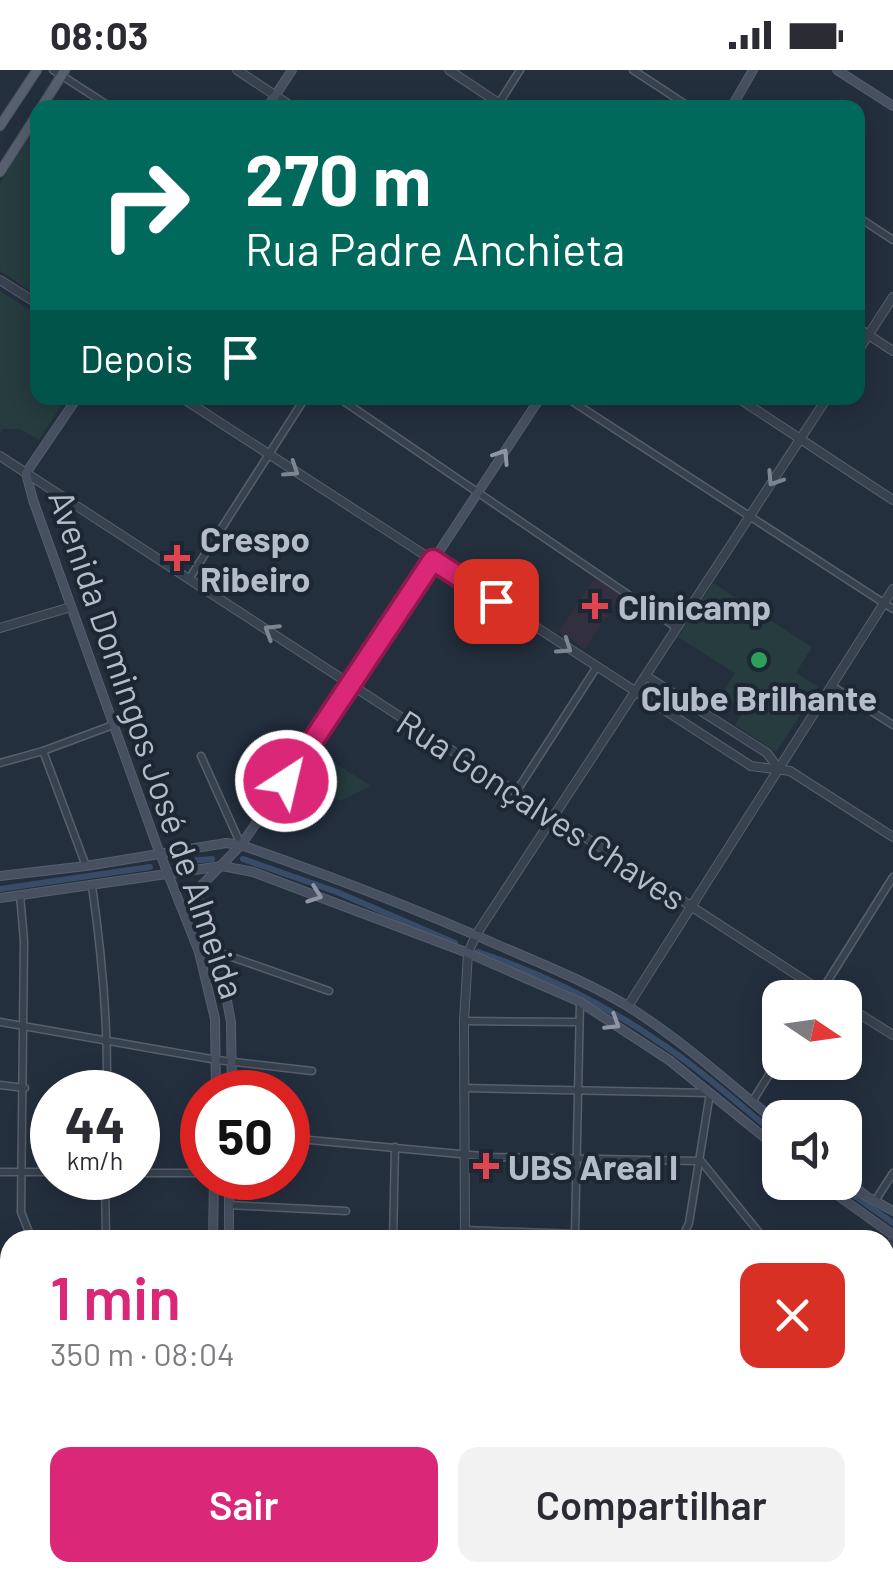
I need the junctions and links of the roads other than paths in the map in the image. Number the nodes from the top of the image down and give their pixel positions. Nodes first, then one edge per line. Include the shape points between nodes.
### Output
1 (36, 70) edge
2 (237, 70) edge
3 (292, 70) edge
4 (449, 70) edge
5 (520, 70) edge
6 (632, 70) edge
7 (753, 70) edge
8 (837, 70) edge
9 (60, 72) edge
10 (275, 95) junction
11 (45, 100) edge
12 (100, 100) edge
13 (272, 100) edge
14 (282, 100) edge
15 (492, 100) edge
16 (503, 100) edge
17 (679, 100) edge
18 (736, 100) edge
19 (893, 106) edge
20 (30, 124) edge
21 (0, 126) edge
22 (1, 169) edge
23 (865, 222) edge
24 (893, 240) edge
25 (0, 280) edge
26 (893, 296) edge
27 (30, 299) edge
28 (865, 333) edge
29 (868, 335) junction
30 (865, 340) edge
31 (893, 351) edge
32 (71, 405) edge
33 (193, 405) edge
34 (300, 405) edge
35 (349, 405) edge
36 (535, 405) edge
37 (578, 405) edge
38 (749, 405) edge
39 (822, 405) edge
40 (801, 438) junction
41 (268, 454) junction
42 (0, 456) edge
43 (26, 473) junction
44 (478, 492) junction
45 (893, 500) edge
46 (751, 516) junction
47 (433, 560) junction
48 (189, 579) junction
49 (893, 589) edge
50 (884, 603) junction
51 (71, 607) junction
52 (893, 609) edge
53 (0, 628) edge
54 (678, 628) junction
55 (596, 668) junction
56 (646, 676) junction
57 (352, 684) junction
58 (832, 686) junction
59 (636, 692) junction
60 (114, 725) junction
61 (893, 725) edge
62 (43, 751) junction
63 (766, 753) junction
64 (201, 756) dead end
65 (0, 763) edge
66 (756, 769) junction
67 (773, 769) junction
68 (516, 792) junction
69 (553, 818) junction
70 (893, 837) edge
71 (241, 845) junction
72 (160, 853) junction
73 (86, 866) junction
74 (222, 866) junction
75 (0, 876) edge
76 (169, 876) junction
77 (893, 877) edge
78 (92, 886) junction
79 (20, 896) junction
80 (0, 898) edge
81 (691, 907) junction
82 (476, 935) junction
83 (212, 950) junction
84 (468, 953) junction
85 (799, 980) edge
86 (829, 980) edge
87 (328, 991) dead end
88 (580, 1002) junction
89 (628, 1006) junction
90 (862, 1015) edge
91 (464, 1020) junction
92 (0, 1022) edge
93 (578, 1022) junction
94 (24, 1026) junction
95 (893, 1034) edge
96 (108, 1040) junction
97 (680, 1046) junction
98 (670, 1058) junction
99 (216, 1060) junction
100 (233, 1060) junction
101 (107, 1070) edge
102 (216, 1070) edge
103 (233, 1070) edge
104 (312, 1071) dead end
105 (766, 1080) edge
106 (0, 1085) edge
107 (25, 1088) junction
108 (465, 1088) junction
109 (576, 1090) junction
110 (710, 1093) junction
111 (752, 1102) junction
112 (762, 1110) edge
113 (762, 1135) edge
114 (310, 1140) edge
115 (395, 1147) junction
116 (464, 1153) junction
117 (576, 1159) junction
118 (700, 1161) junction
119 (0, 1172) edge
120 (22, 1172) junction
121 (30, 1172) edge
122 (893, 1172) edge
123 (862, 1199) edge
124 (105, 1200) edge
125 (214, 1200) edge
126 (229, 1200) edge
127 (856, 1200) edge
128 (875, 1201) junction
129 (229, 1204) junction
130 (346, 1211) dead end
131 (893, 1211) edge
132 (28, 1230) edge
133 (106, 1230) edge
134 (213, 1230) edge
135 (229, 1230) edge
136 (393, 1230) edge
137 (465, 1230) edge
138 (575, 1230) edge
139 (685, 1230) edge
140 (757, 1230) edge
141 (885, 1230) edge

1 - 21 main road
2 - 10 street
3 - 10 main road
4 - 15 street
5 - 16 street
6 - 17 street
7 - 18 main road
8 - 19 main road
9 - 11 main road
9 - 12 street
10 - 13 main road
10 - 14 street
20 - 22 main road
23 - 24 street
25 - 27 street
26 - 29 street
28 - 29 street
29 - 30 street
29 - 31 street
32 - 43 main road
33 - 41 street
34 - 41 street
35 - 44 street
44 -> 36 main road
37 - 46 street
38 - 40 street
39 - 40 street
40 - 45 street
40 -> 46 street
41 -> 47 street
41 - 48 street
42 - 43 street, Rua Gonçalves Chaves
43 - 48 street, Rua Gonçalves Chaves
43 - 51 main road, Avenida Domingos José de Almeida
44 - 47 main road
44 - 54 street
46 - 50 street
46 - 54 street
47 -> 55 street
47 - 57 main road
57 -> 48 street, Rua Gonçalves Chaves
49 - 50 street
50 - 52 street
50 - 58 street
51 - 53 street
51 - 60 main road, Avenida Domingos José de Almeida
54 - 56 street
55 - 59 street
55 - 68 street
56 - 59 street
56 - 63 street
57 - 68 street, Rua Gonçalves Chaves
57 - 71 main road
58 - 61 street
58 - 67 street
59 - 66 street
59 - 69 street
60 - 62 street
60 - 72 main road, Avenida Domingos José de Almeida
62 - 65 street
62 - 73 street
63 - 66 street via 765,765
63 - 67 street
64 - 71 street
66 - 67 street
67 - 70 street via 790,771
67 - 81 street
68 - 69 street, Rua Gonçalves Chaves
69 - 81 street, Rua Gonçalves Chaves
69 - 82 street
71 - 72 main road
71 - 74 main road
71 - 82 main road
72 - 73 main road
72 - 76 main road, Avenida Domingos José de Almeida
73 - 75 main road
74 - 76 main road
74 - 83 main road, Avenida Domingos José de Almeida via 198,895
74 -> 84 main road
76 - 78 main road
76 - 99 main road, Avenida Domingos José de Almeida via 211,994
77 - 86 street
78 - 79 main road
78 - 96 street
79 - 80 main road
79 - 94 street
81 - 85 street, Rua Gonçalves Chaves
81 - 89 street
82 - 84 street
82 - 89 main road
83 - 87 street
83 - 100 main road, Avenida Domingos José de Almeida via 228,1002
84 - 88 main road
84 - 91 street
88 - 93 street
88 -> 98 main road
89 - 97 main road
90 - 95 street
91 - 93 street
91 - 108 street
92 - 94 street
93 - 109 street
94 - 96 street
94 - 107 street
96 - 99 street
96 - 101 street
97 - 98 main road
97 - 111 main road
98 - 110 main road
99 - 100 street
99 - 102 main road, Avenida Domingos José de Almeida
100 - 103 main road, Avenida Domingos José de Almeida
100 - 104 street
105 - 111 street
106 - 107 street
107 - 120 street
108 - 109 street
108 - 116 street
109 - 110 street
109 - 117 street
110 - 113 main road
110 - 118 street
111 - 112 main road
114 - 115 street
115 - 116 street
115 - 136 street
116 - 117 street
116 - 137 street
117 - 118 street
117 - 138 street
118 - 139 street
118 - 140 street
119 - 120 street
120 - 121 street
120 - 132 street
122 - 128 street
123 - 128 main road
124 - 133 street
125 - 134 main road
126 - 129 main road
127 - 141 main road
128 - 131 main road
129 - 130 street
129 - 135 main road

